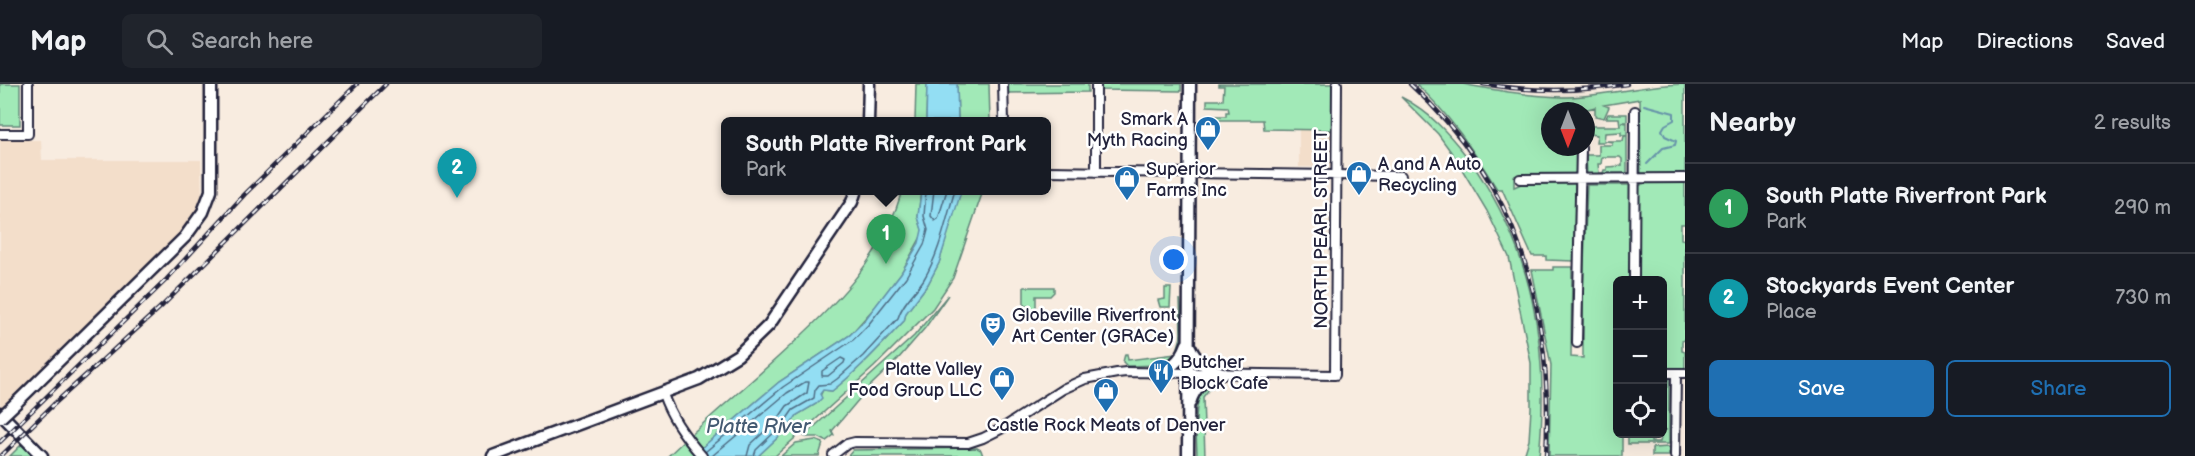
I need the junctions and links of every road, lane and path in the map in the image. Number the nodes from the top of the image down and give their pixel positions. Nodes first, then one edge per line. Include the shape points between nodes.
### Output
1 (28, 84) edge
2 (212, 84) edge
3 (870, 84) edge
4 (1003, 84) edge
5 (1096, 84) edge
6 (1190, 84) edge
7 (1337, 84) edge
8 (1635, 111) dead end
9 (868, 117) edge
10 (1004, 117) edge
11 (0, 134) edge
12 (1581, 156) edge
13 (1051, 171) edge
14 (1095, 172) junction
15 (1189, 173) junction
16 (1337, 175) junction
17 (1401, 176) dead end
18 (1635, 178) junction
19 (1685, 178) edge
20 (1520, 179) dead end
21 (1581, 179) junction
22 (854, 195) edge
23 (1634, 276) edge
24 (1188, 338) junction
25 (1577, 343) dead end
26 (1152, 372) junction
27 (1188, 373) junction
28 (1223, 373) junction
29 (1667, 373) edge
30 (1676, 373) junction
31 (1685, 373) edge
32 (663, 394) junction
33 (0, 413) edge
34 (1188, 413) junction
35 (0, 418) edge
36 (833, 455) edge
37 (42, 456) edge
38 (493, 456) edge
39 (702, 456) edge
40 (1188, 456) edge
41 (1675, 456) edge

1 - 11 street via 28,134
2 - 35 main road, bridge via 211,186 200,219
3 - 9 main road
4 - 10 street
5 - 14 street
6 - 15 main road
7 - 16 street, NORTH PEARL STREET
8 - 18 street
12 - 21 street
13 - 14 street
14 - 15 street
15 - 16 street
15 - 24 main road
16 - 17 street
16 - 28 street, NORTH PEARL STREET via 1335,375
18 - 19 street
18 - 21 street
18 - 23 street
20 - 21 street
21 - 25 street
22 - 32 main road via 788,299 754,342 722,367
24 - 26 main road via 1176,363
24 - 27 main road
24 - 28 main road via 1200,362
26 - 27 street
26 - 36 street via 1085,379 1001,429 968,443 855,442
27 - 28 street
27 - 34 main road
28 - 34 main road via 1200,384
29 - 30 street
30 - 31 street
30 - 41 street
32 - 38 main road
32 - 39 street via 671,415
33 - 37 main road
34 - 40 main road

